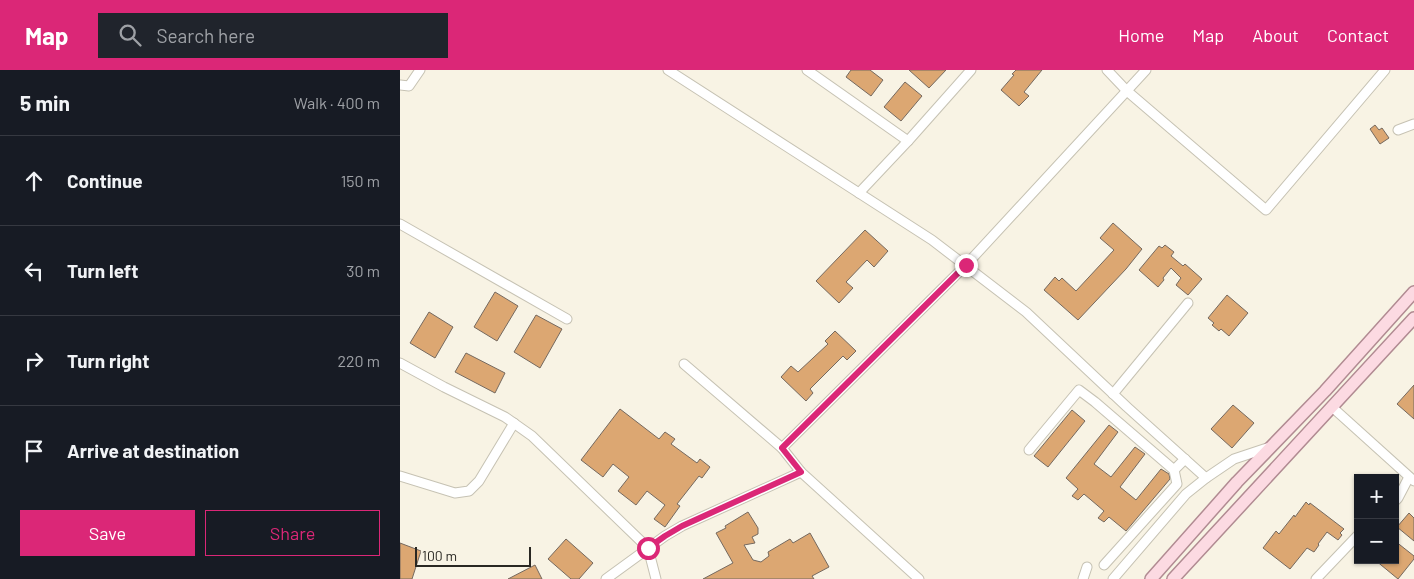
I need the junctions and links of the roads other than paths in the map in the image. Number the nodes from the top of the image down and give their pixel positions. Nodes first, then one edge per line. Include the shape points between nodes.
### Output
1 (420, 70) edge
2 (668, 70) edge
3 (807, 70) edge
4 (971, 70) edge
5 (1107, 70) edge
6 (1146, 70) edge
7 (1385, 70) edge
8 (400, 85) edge
9 (1127, 91) junction
10 (1414, 124) edge
11 (1398, 130) dead end
12 (908, 141) junction
13 (859, 193) junction
14 (400, 224) edge
15 (966, 265) junction
16 (1414, 292) edge
17 (1188, 304) dead end
18 (1414, 318) edge
19 (567, 319) dead end
20 (400, 363) edge
21 (684, 364) dead end
22 (1113, 394) junction
23 (1332, 407) junction
24 (514, 423) junction
25 (1271, 447) junction
26 (782, 448) junction
27 (1029, 450) dead end
28 (1185, 459) junction
29 (1174, 470) junction
30 (801, 472) junction
31 (400, 476) edge
32 (1206, 478) junction
33 (1412, 479) edge
34 (1399, 496) edge
35 (1354, 539) edge
36 (648, 548) junction
37 (1104, 565) dead end
38 (1087, 567) dead end
39 (606, 579) edge
40 (656, 579) edge
41 (919, 579) edge
42 (1083, 579) edge
43 (1113, 579) edge
44 (1151, 579) edge
45 (1173, 579) edge
46 (1316, 579) edge

1 - 8 street via 409,86
2 - 13 street
3 - 12 street
4 - 12 street
5 - 9 street
6 - 9 street
7 - 9 street via 1266,210
9 - 15 street
10 - 11 street
12 - 13 street
13 - 15 street
14 - 19 street
15 - 22 street via 1026,312
15 - 26 street
16 - 25 main road
17 - 22 street
18 - 23 main road
20 - 24 street
21 - 26 street
22 - 28 street
23 - 33 street
23 - 45 main road
24 - 31 street via 479,481 469,491 455,493
24 - 36 street via 532,436
25 - 32 street via 1234,459
25 - 44 main road
26 - 30 street
27 - 29 street via 1079,390
28 - 29 street
28 - 32 street
29 - 37 street via 1177,484
30 - 36 street via 682,526
30 - 41 street
32 - 43 street via 1186,494
33 - 34 street
35 - 46 street
36 - 39 street
36 - 40 street
38 - 42 street

